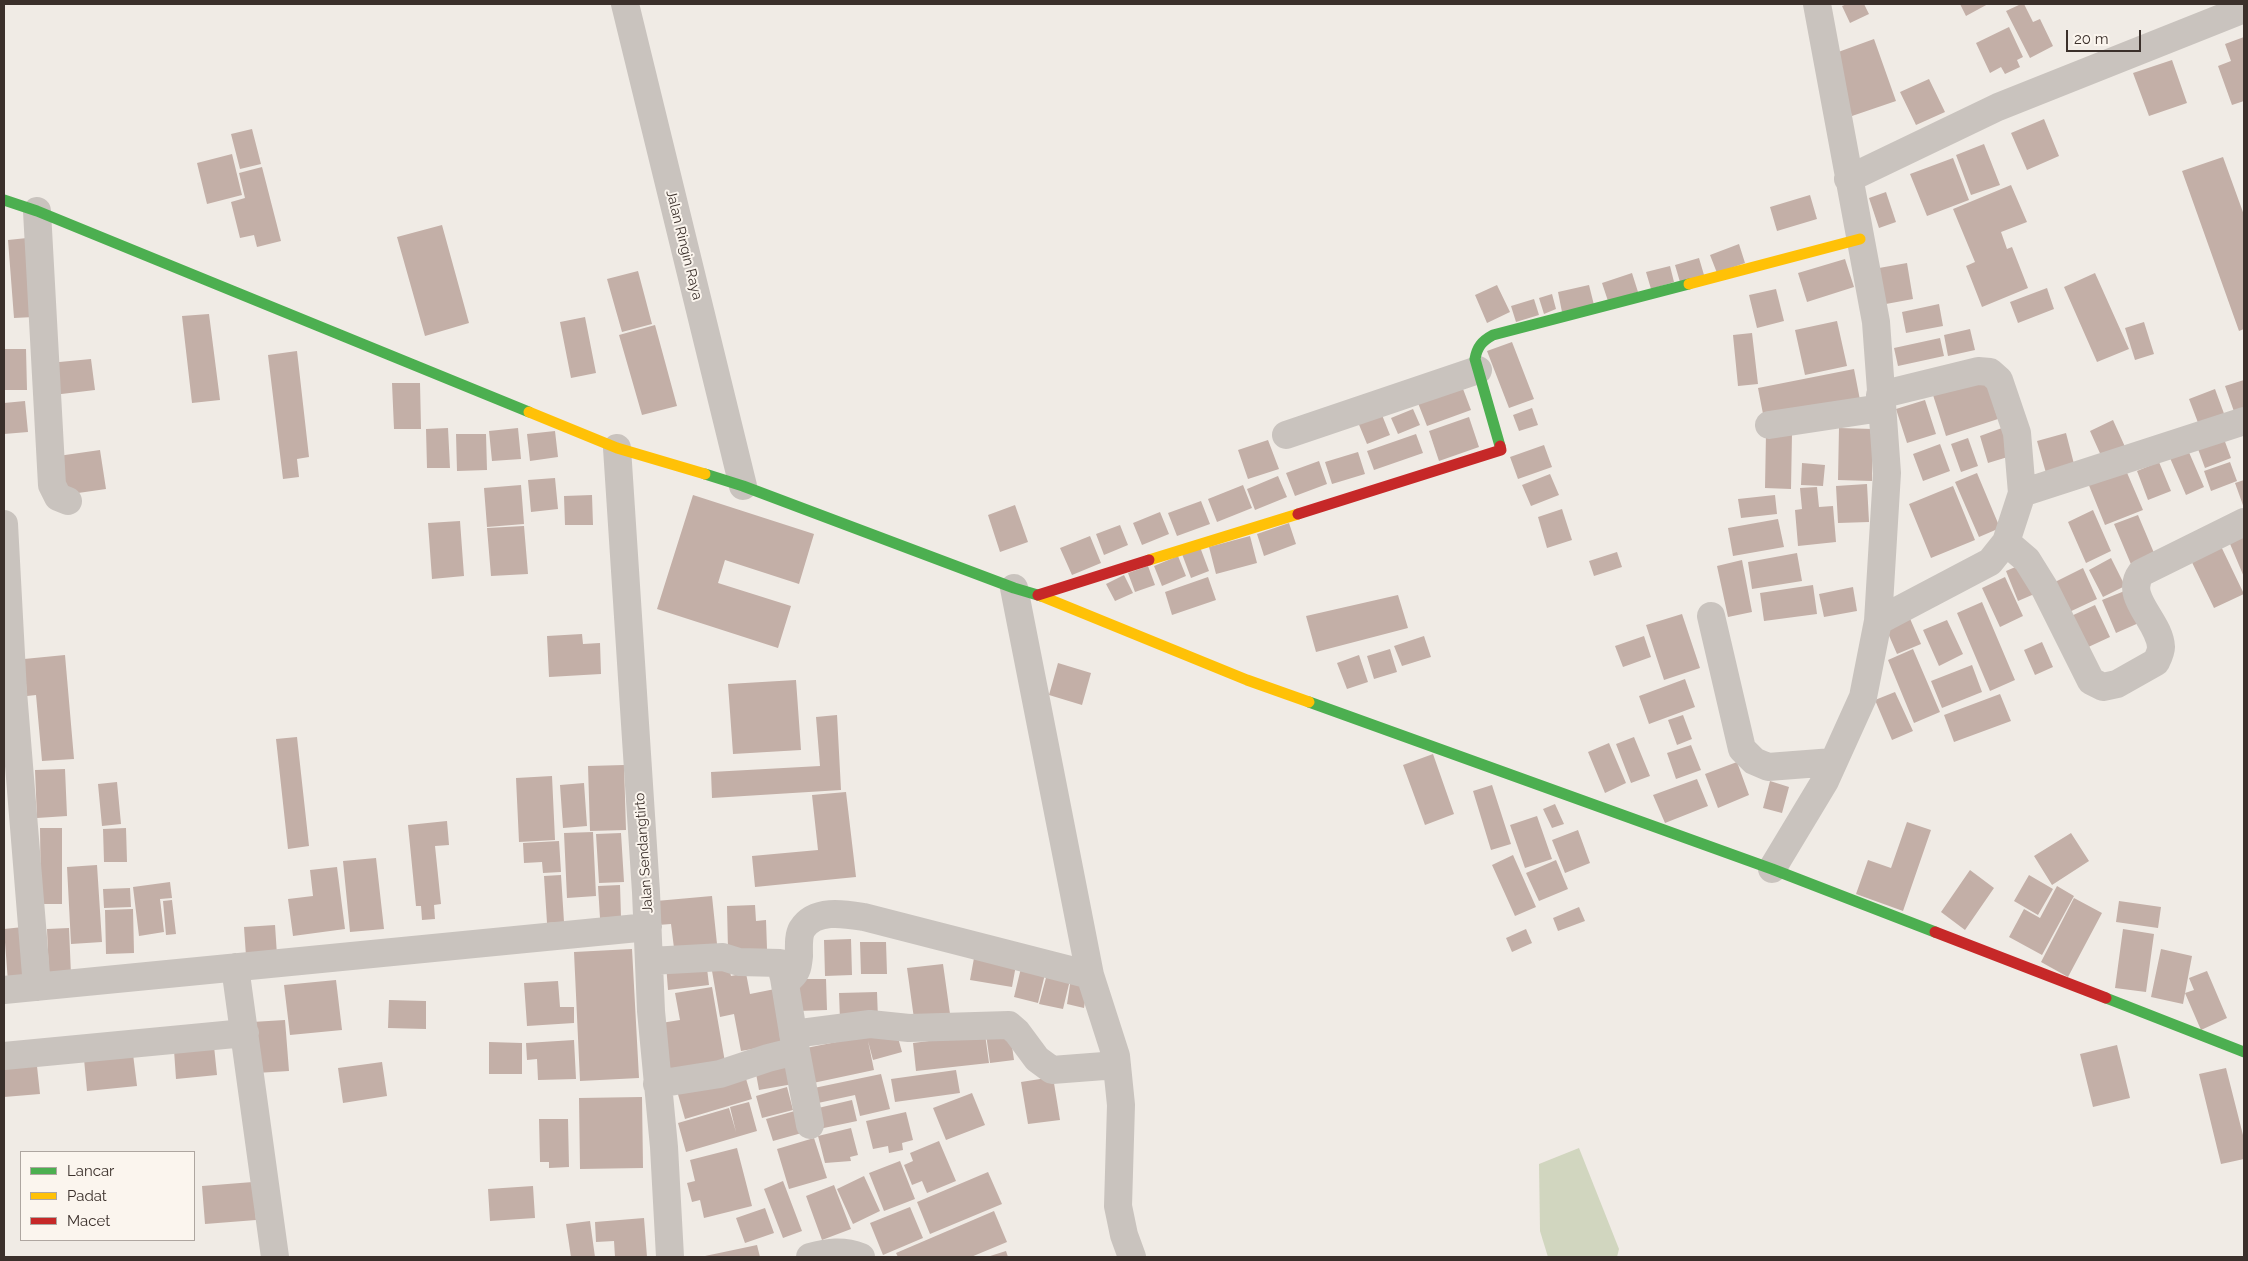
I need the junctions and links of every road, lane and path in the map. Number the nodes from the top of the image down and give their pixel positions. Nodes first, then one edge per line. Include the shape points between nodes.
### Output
1 (625, 4) edge
2 (1818, 4) edge
3 (2244, 9) edge
4 (1848, 179) junction
5 (4, 200) edge
6 (37, 211) junction
7 (1860, 239) junction
8 (1478, 370) junction
9 (1880, 402) junction
10 (2244, 421) edge
11 (1769, 425) dead end
12 (1286, 435) dead end
13 (617, 448) junction
14 (743, 486) junction
15 (2022, 493) junction
16 (68, 501) dead end
17 (2244, 522) edge
18 (4, 524) edge
19 (2006, 542) junction
20 (1026, 592) junction
21 (1711, 616) dead end
22 (1878, 621) junction
23 (1833, 762) junction
24 (1772, 869) junction
25 (648, 927) junction
26 (650, 961) junction
27 (235, 967) junction
28 (1090, 975) junction
29 (784, 978) junction
30 (36, 987) junction
31 (4, 990) edge
32 (245, 1033) junction
33 (795, 1042) junction
34 (2244, 1052) edge
35 (4, 1056) edge
36 (1117, 1065) junction
37 (657, 1084) junction
38 (810, 1125) dead end
39 (275, 1257) edge
40 (670, 1257) edge
41 (810, 1257) edge
42 (861, 1257) edge
43 (1132, 1257) edge

1 - 14 street, Jalan Ringin Raya
2 - 4 street
3 - 4 street via 1998,107
4 - 7 street
5 - 6 street
6 - 13 street
6 - 16 street via 52,485 58,497
7 - 8 street via 1494,335 1481,341 1475,359
7 - 9 street via 1876,322
8 - 12 street
8 - 20 street via 1500,450
9 - 11 street
9 - 15 street via 1978,371 1990,372 1999,380 2017,433
9 - 22 street via 1887,473
10 - 15 street
13 - 14 street
13 - 25 street, Jalan Sendangtirto
14 - 20 street
15 - 19 street
17 - 19 street via 2141,573 2135,581 2135,590 2161,648 2156,662 2117,684 2102,688 2091,681 2027,560
18 - 30 street via 13,692
19 - 22 street via 1990,562
20 - 24 street via 1247,680
20 - 28 street
21 - 23 street via 1742,749 1764,767
22 - 23 street via 1863,697
23 - 24 street
24 - 34 street
25 - 26 street, Jalan Sendangtirto
25 - 27 street
26 - 29 street via 723,957 739,962 776,962 780,963
26 - 37 street, Jalan Sendangtirto
27 - 30 street
27 - 32 street
28 - 29 street via 842,913 808,922 802,929 797,969 791,977
28 - 36 street
29 - 33 street
30 - 31 street
32 - 35 street
32 - 39 street
33 - 36 street via 870,1024 909,1028 1009,1026 1036,1059 1052,1070
33 - 37 street via 768,1058 720,1074
33 - 38 street
36 - 43 street via 1121,1105 1118,1206
37 - 40 street, Jalan Sendangtirto
41 - 42 street via 826,1252 849,1252

